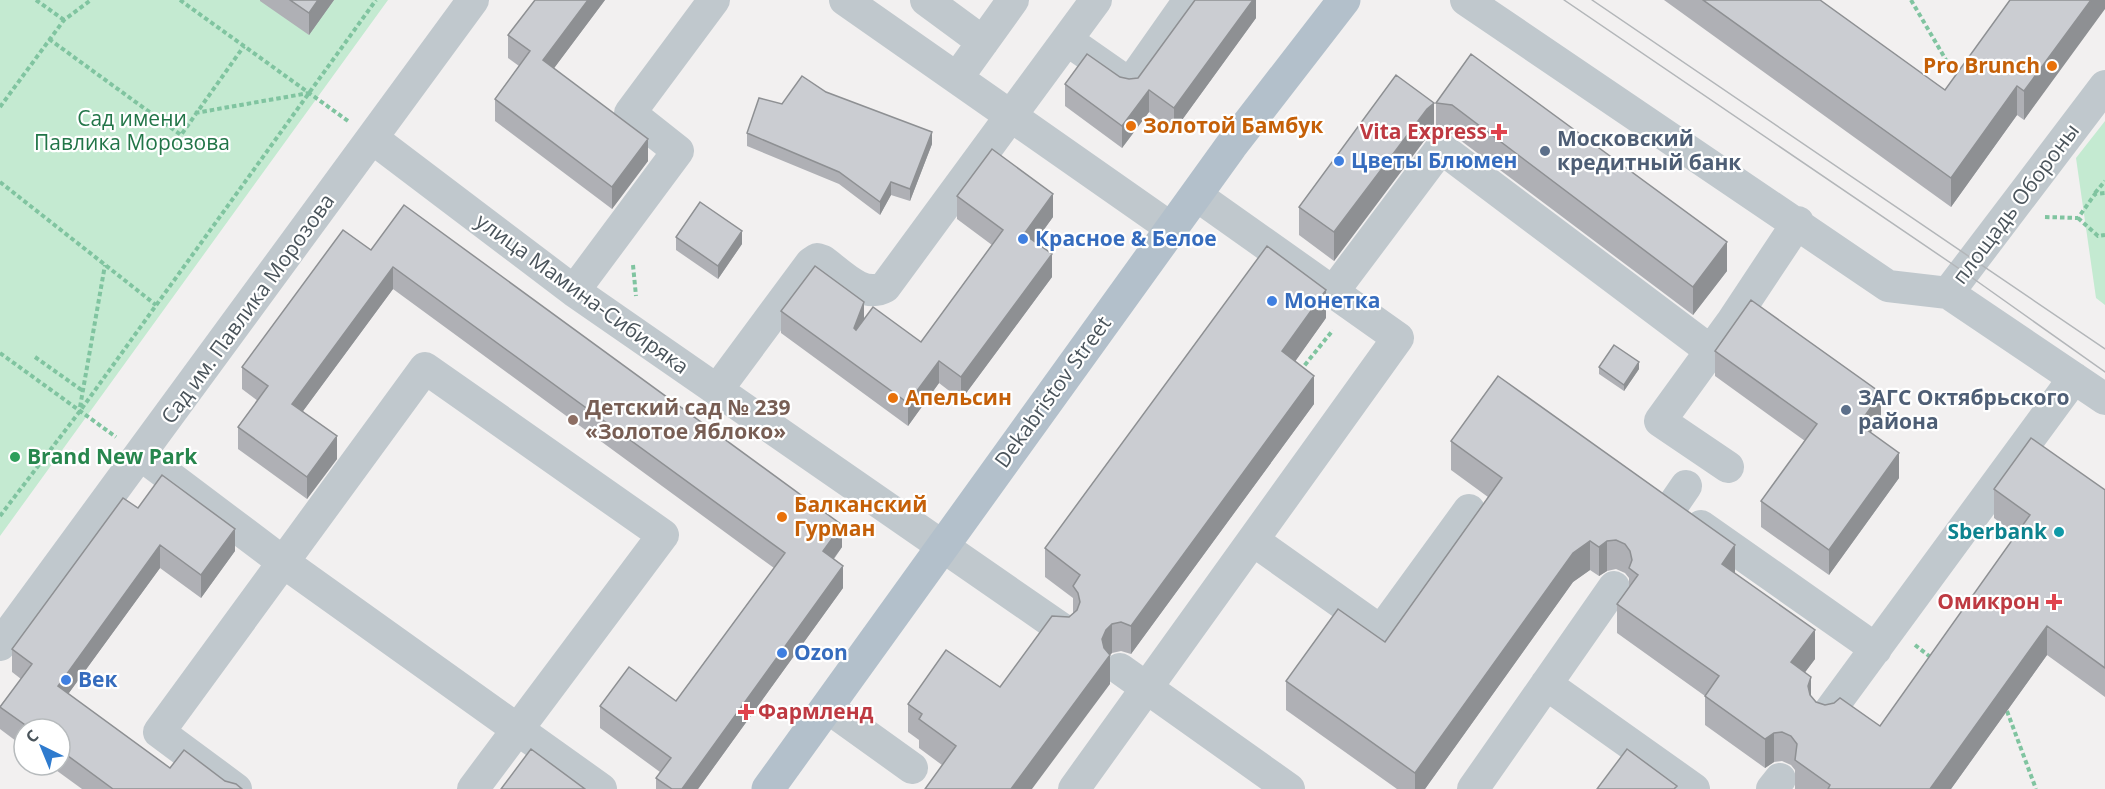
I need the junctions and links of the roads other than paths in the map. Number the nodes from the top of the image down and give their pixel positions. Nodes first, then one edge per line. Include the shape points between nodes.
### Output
1 (473, 0) edge
2 (714, 0) edge
3 (845, 0) edge
4 (926, 0) edge
5 (1013, 0) edge
6 (1096, 0) edge
7 (1189, 0) edge
8 (1344, 0) edge
9 (1466, 0) edge
10 (1066, 40) junction
11 (983, 42) junction
12 (957, 78) junction
13 (2105, 86) edge
14 (1010, 116) junction
15 (372, 138) junction
16 (1196, 195) junction
17 (1798, 222) junction
18 (1171, 228) junction
19 (574, 291) junction
20 (1333, 292) junction
21 (1948, 293) junction
22 (1711, 351) junction
23 (2074, 378) junction
24 (717, 390) junction
25 (2105, 399) edge
26 (141, 455) junction
27 (1728, 467) dead end
28 (1668, 501) edge
29 (1469, 510) dead end
30 (1254, 541) junction
31 (942, 547) junction
32 (282, 562) junction
33 (1614, 587) dead end
34 (1062, 629) edge
35 (0, 645) edge
36 (1876, 649) junction
37 (1120, 669) dead end
38 (1546, 684) junction
39 (1148, 689) junction
40 (827, 707) junction
41 (1826, 716) edge
42 (517, 729) junction
43 (912, 768) dead end
44 (237, 789) edge
45 (473, 789) edge
46 (601, 789) edge
47 (768, 789) edge
48 (1074, 789) edge
49 (1289, 789) edge
50 (1473, 789) edge
51 (1694, 789) edge

1 - 15 street, Сад им. Павлика Морозова
2 - 19 street via 630,113 678,151
3 - 12 street
4 - 11 street
5 - 11 street
6 - 10 street
7 - 10 street via 1130,84
8 - 16 main road, Dekabristov Street
9 - 17 street
10 - 14 street
11 - 12 street
12 - 14 street
13 - 21 street, площадь Обороны
14 - 18 street
14 - 24 street via 885,287 865,291 816,259
15 - 19 street, улица Мамина-Сибиряка
15 - 26 street, Сад им. Павлика Морозова
16 - 18 main road, Dekabristov Street
16 - 20 street
17 - 21 street via 1888,286
17 - 22 street
18 - 31 main road, Dekabristov Street
19 - 24 street, улица Мамина-Сибиряка
20 - 22 street via 1442,148
20 - 30 street via 1398,338
21 - 23 street
22 - 27 street via 1660,421
23 - 25 street
23 - 36 street
24 - 31 street, улица Мамина-Сибиряка
26 - 32 street
26 - 35 street, Сад им. Павлика Морозова
28 - 36 street
29 - 30 street via 1381,631
30 - 39 street
31 - 34 street, улица Мамина-Сибиряка
31 - 40 main road, Dekabristov Street
32 - 42 street
32 - 42 street via 425,368 663,535
32 - 44 street via 159,732
33 - 38 street
36 - 41 street
37 - 39 street
38 - 50 street
38 - 51 street
39 - 48 street
39 - 49 street
40 - 43 street
40 - 47 main road, Dekabristov Street
42 - 45 street
42 - 46 street

